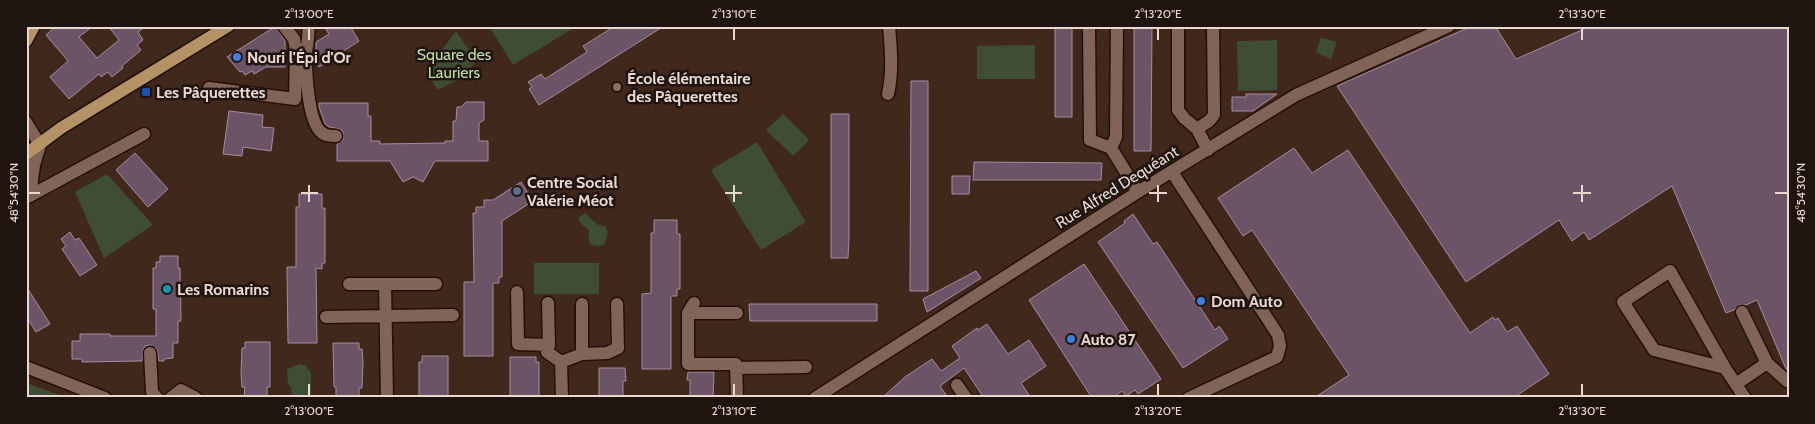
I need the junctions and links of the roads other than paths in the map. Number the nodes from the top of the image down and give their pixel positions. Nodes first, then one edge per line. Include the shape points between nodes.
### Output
1 (34, 26) edge
2 (228, 26) edge
3 (284, 26) edge
4 (308, 26) edge
5 (889, 26) edge
6 (1089, 26) edge
7 (1116, 26) edge
8 (1178, 26) edge
9 (1213, 26) edge
10 (1449, 26) edge
11 (26, 41) edge
12 (210, 88) dead end
13 (888, 94) dead end
14 (26, 122) edge
15 (1197, 129) junction
16 (144, 134) dead end
17 (336, 136) dead end
18 (40, 145) junction
19 (1111, 148) junction
20 (1208, 150) junction
21 (26, 154) edge
22 (1172, 172) junction
23 (1138, 192) junction
24 (28, 197) edge
25 (350, 284) dead end
26 (385, 284) junction
27 (436, 284) dead end
28 (518, 292) dead end
29 (548, 303) dead end
30 (582, 304) dead end
31 (617, 304) dead end
32 (1742, 312) dead end
33 (737, 313) dead end
34 (453, 315) dead end
35 (386, 316) junction
36 (326, 317) dead end
37 (549, 345) junction
38 (150, 353) dead end
39 (582, 354) junction
40 (562, 362) junction
41 (1767, 363) junction
42 (26, 367) edge
43 (806, 367) dead end
44 (736, 368) junction
45 (1725, 368) junction
46 (1789, 380) edge
47 (1736, 384) junction
48 (957, 385) dead end
49 (105, 398) edge
50 (157, 398) edge
51 (171, 398) edge
52 (196, 398) edge
53 (387, 398) edge
54 (562, 398) edge
55 (737, 398) edge
56 (815, 398) edge
57 (966, 398) edge
58 (1189, 398) edge
59 (1745, 398) edge

1 - 11 main road
2 - 18 main road via 61,128
3 - 12 street via 294,40 296,50 295,99
4 - 17 street via 306,59 311,114 318,129
5 - 13 street
6 - 19 street via 1090,140
7 - 19 street via 1116,137
8 - 15 street via 1178,110
9 - 15 street via 1214,115
10 - 20 street, Rue Alfred Dequéant via 1296,95
14 - 18 street
15 - 20 street
16 - 24 street
18 - 21 main road
18 - 24 street
19 - 23 street
20 - 22 street, Rue Alfred Dequéant
22 - 23 street, Rue Alfred Dequéant
22 - 58 street via 1278,335 1280,346 1277,357
23 - 56 street, Rue Alfred Dequéant
25 - 26 street
26 - 27 street
26 - 35 street
28 - 37 street via 518,344
29 - 37 street
30 - 39 street
31 - 39 street via 618,348 606,353
32 - 41 street
33 - 44 street via 691,308 688,364 736,364
34 - 35 street
35 - 36 street
35 - 53 street
37 - 40 street via 547,352
38 - 50 street via 152,392
39 - 40 street
40 - 54 street
41 - 46 street
41 - 47 street
42 - 49 street
43 - 44 street
44 - 55 street
45 - 45 street via 1670,271 1622,302 1654,350
45 - 47 street
47 - 59 street
48 - 57 street
51 - 52 street via 181,390

